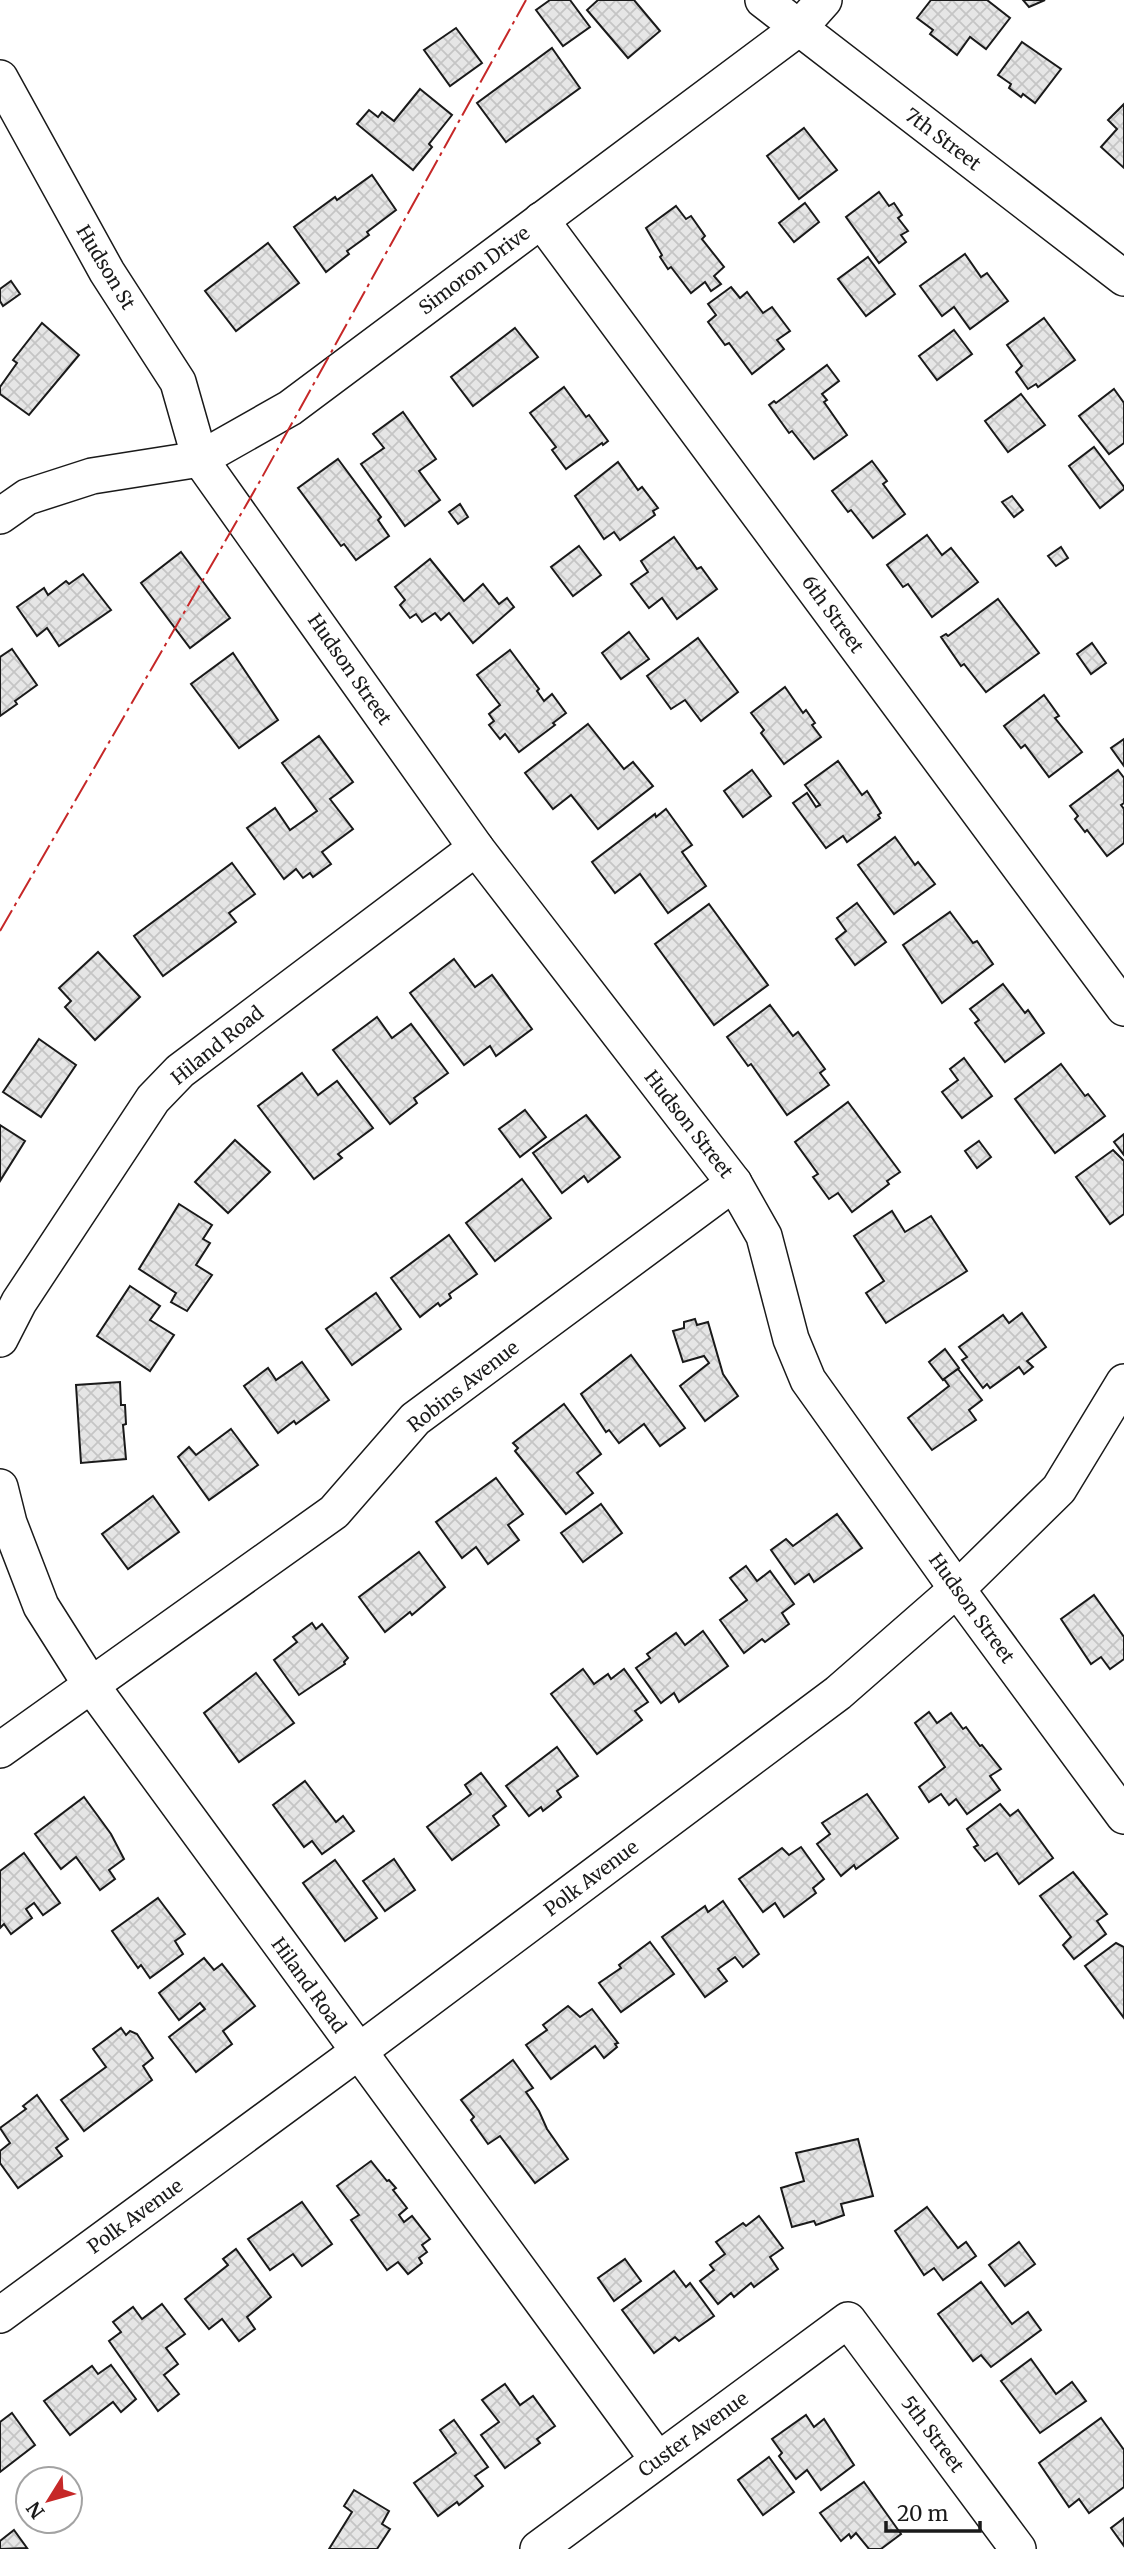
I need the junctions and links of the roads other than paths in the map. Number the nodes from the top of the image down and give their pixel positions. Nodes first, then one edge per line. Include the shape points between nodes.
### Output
1 (763, 0) edge
2 (824, 0) edge
3 (799, 28) junction
4 (0, 78) edge
5 (541, 220) junction
6 (1124, 278) edge
7 (201, 459) junction
8 (0, 516) edge
9 (476, 848) junction
10 (1124, 1008) edge
11 (734, 1183) junction
12 (0, 1339) edge
13 (1124, 1382) edge
14 (0, 1488) edge
15 (957, 1589) junction
16 (91, 1685) junction
17 (0, 1750) edge
18 (1124, 1816) edge
19 (358, 2052) junction
20 (0, 2315) edge
21 (848, 2320) joint
22 (658, 2460) junction
23 (538, 2549) edge
24 (1018, 2549) edge

1 - 3 street, 7th Street
2 - 3 street, Simoron Drive
3 - 5 street, Simoron Drive
3 - 6 street, 7th Street
4 - 7 street, Hudson St via 107,272 178,382
5 - 7 street, Simoron Drive via 290,408
5 - 10 street, 6th Street
7 - 8 street, Simoron Drive via 92,476 27,497
7 - 9 street, Hudson Street
9 - 11 street, Hudson Street
9 - 12 street, Hiland Road via 180,1070 153,1099 19,1302
11 - 15 street, Hudson Street via 764,1236 791,1339 808,1380
11 - 16 street, Robins Avenue via 415,1419 334,1512
13 - 15 street, Polk Avenue via 1059,1489
14 - 16 street, Hiland Road via 41,1606
15 - 18 street, Hudson Street
15 - 19 street, Polk Avenue via 838,1693
16 - 17 street, Robins Avenue
16 - 19 street, Hiland Road
19 - 20 street, Polk Avenue
19 - 22 street, Hiland Road
21 - 22 street, Custer Avenue
21 - 24 street, 5th Street
22 - 23 street, Custer Avenue

